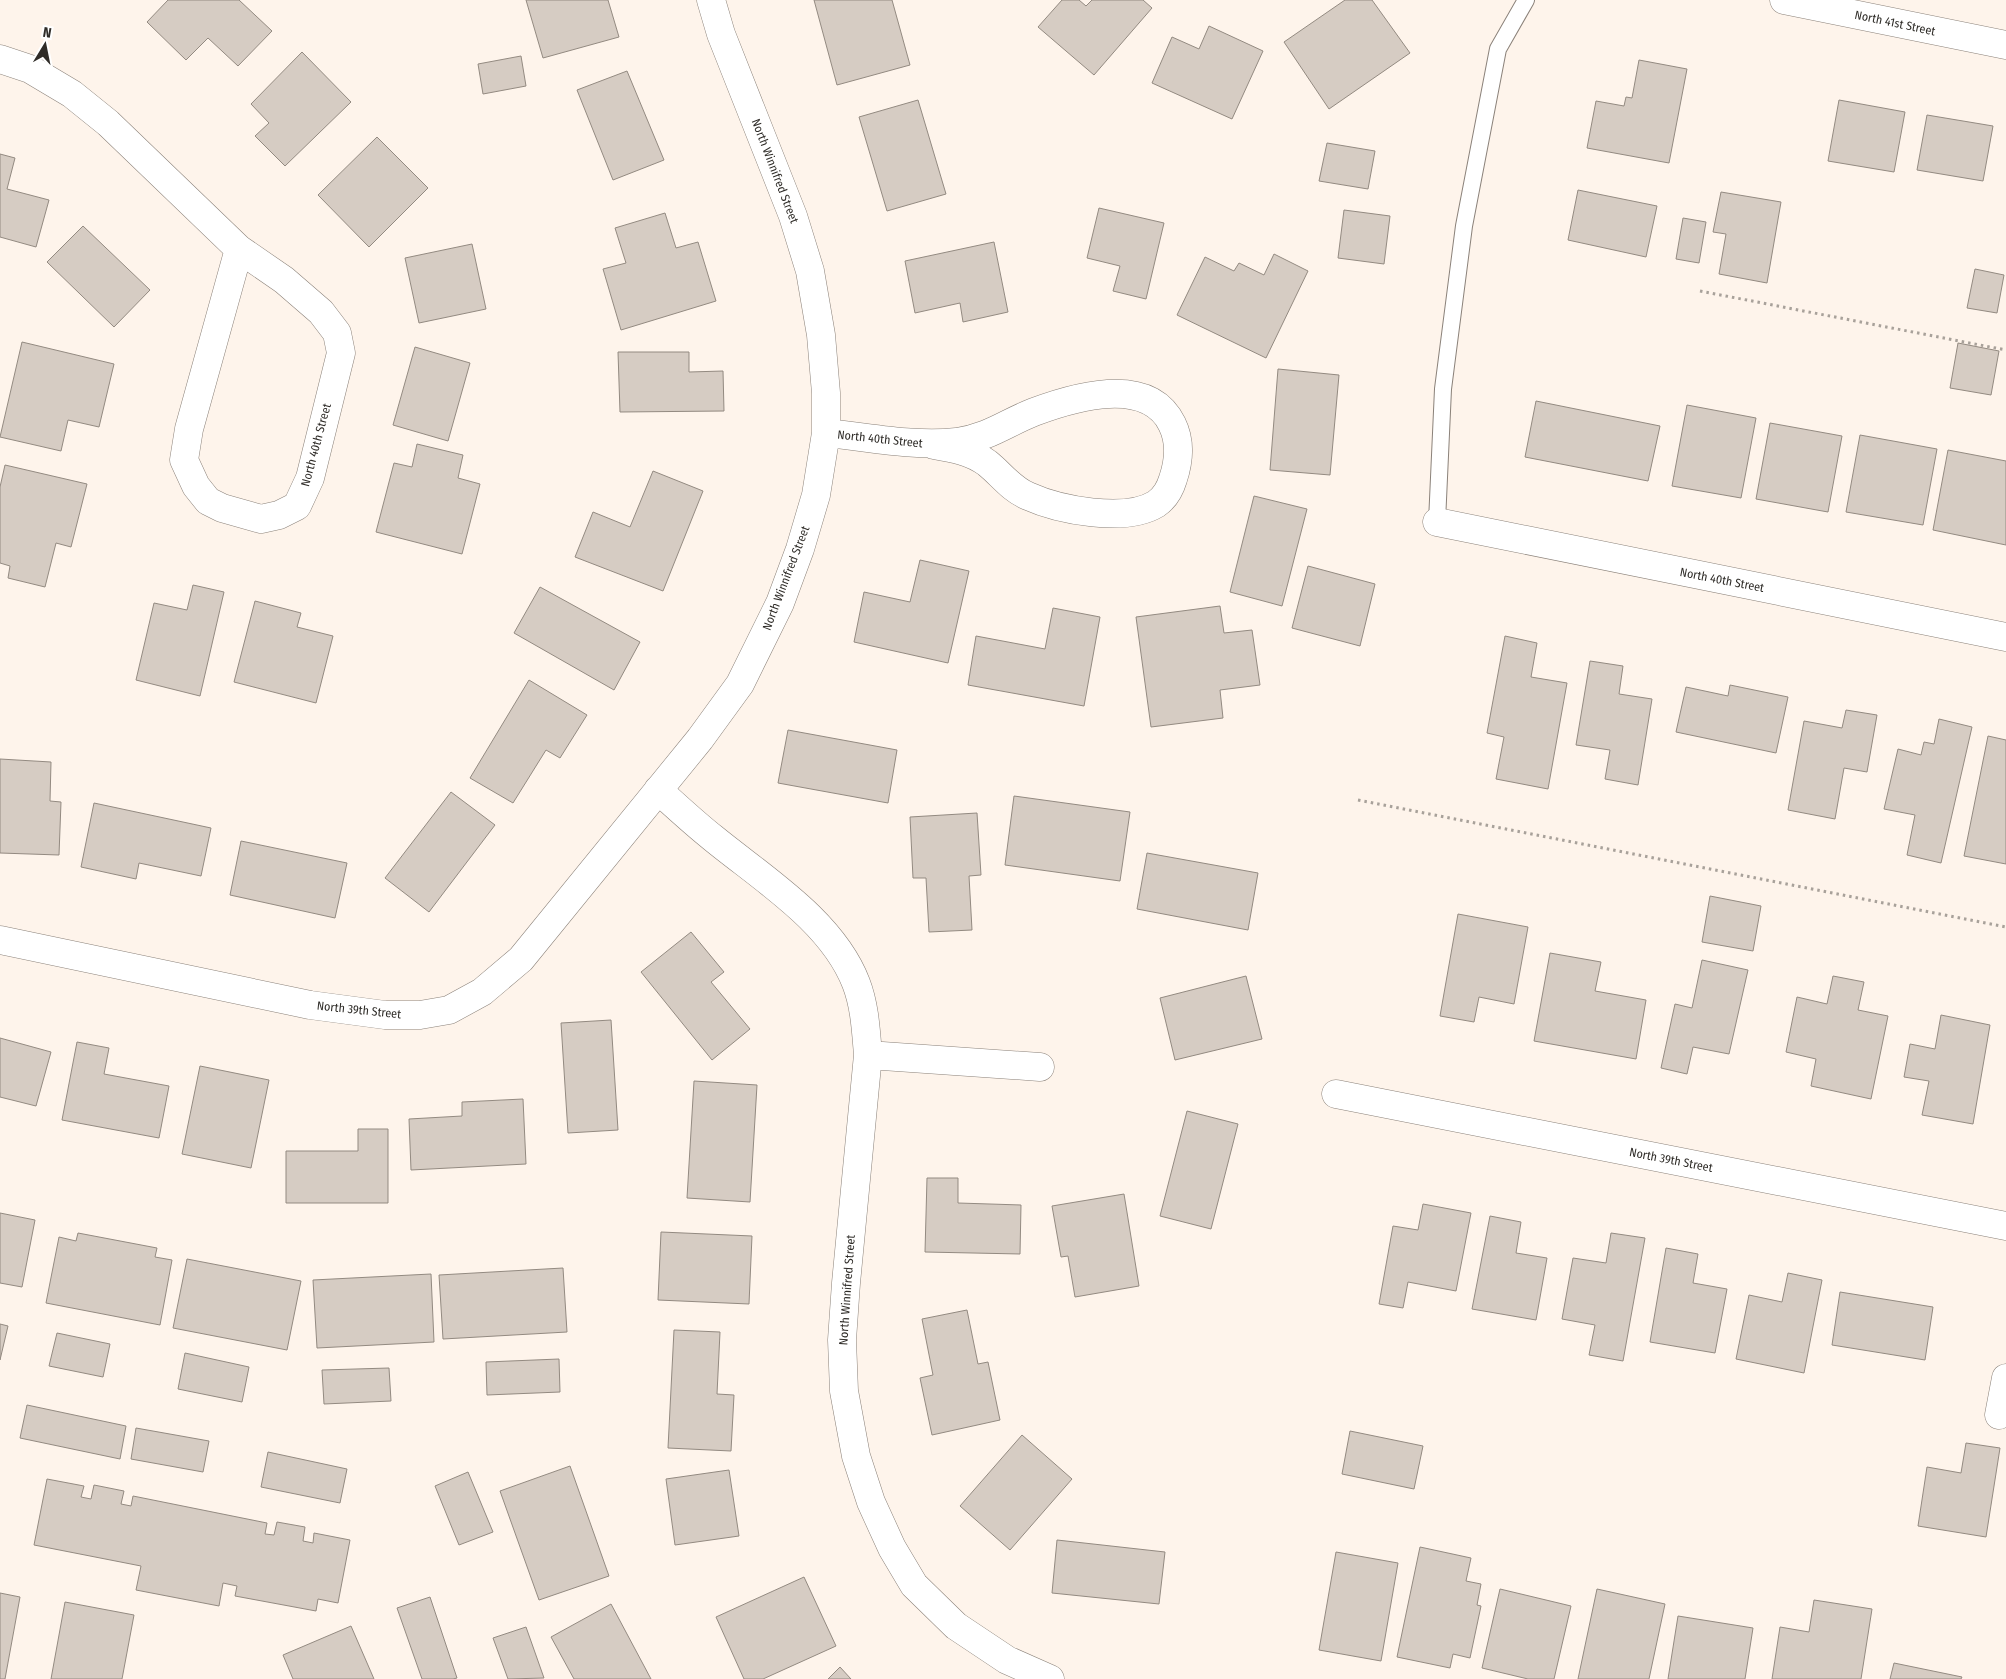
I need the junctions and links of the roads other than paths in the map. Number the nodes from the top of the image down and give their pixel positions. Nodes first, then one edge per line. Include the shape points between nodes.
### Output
1 (711, 0) edge
2 (1526, 0) edge
3 (1784, 0) edge
4 (2006, 45) edge
5 (0, 59) edge
6 (239, 249) junction
7 (826, 433) junction
8 (934, 445) junction
9 (1437, 522) joint
10 (2006, 637) edge
11 (658, 790) junction
12 (0, 940) edge
13 (868, 1055) junction
14 (1040, 1067) dead end
15 (1336, 1094) dead end
16 (2006, 1226) edge
17 (2006, 1378) edge
18 (1999, 1415) dead end
19 (1050, 1679) edge

1 - 7 street, North Winnifred Street via 793,216 810,271 821,335
2 - 9 lane via 1498,49 1464,226 1443,389
3 - 4 street, North 41st Street
5 - 6 street, North 40th Street via 30,70 72,94 101,117
6 - 6 street, North 40th Street via 284,280 321,312 337,333 340,353 310,478 297,506 262,519 208,501 196,486 184,460 189,429
7 - 8 street, North 40th Street
7 - 11 street, North Winnifred Street via 816,495 800,549 759,648 740,684
8 - 8 street, North 40th Street via 971,453 1013,488 1028,496 1066,508 1099,513 1138,510 1157,503 1171,486 1178,460 1176,433 1162,410 1144,399 1117,393 1054,405 1033,412 994,433
9 - 10 street, North 40th Street
11 - 12 street, North 39th Street via 521,959 482,992 449,1010 420,1015 384,1015 310,1005
11 - 13 street, North Winnifred Street via 710,837 787,897 826,934 857,984
13 - 14 street
13 - 19 street, North Winnifred Street via 842,1340 844,1391 856,1456 871,1502 914,1586 956,1626 1007,1660
15 - 16 street, North 39th Street
17 - 18 street

